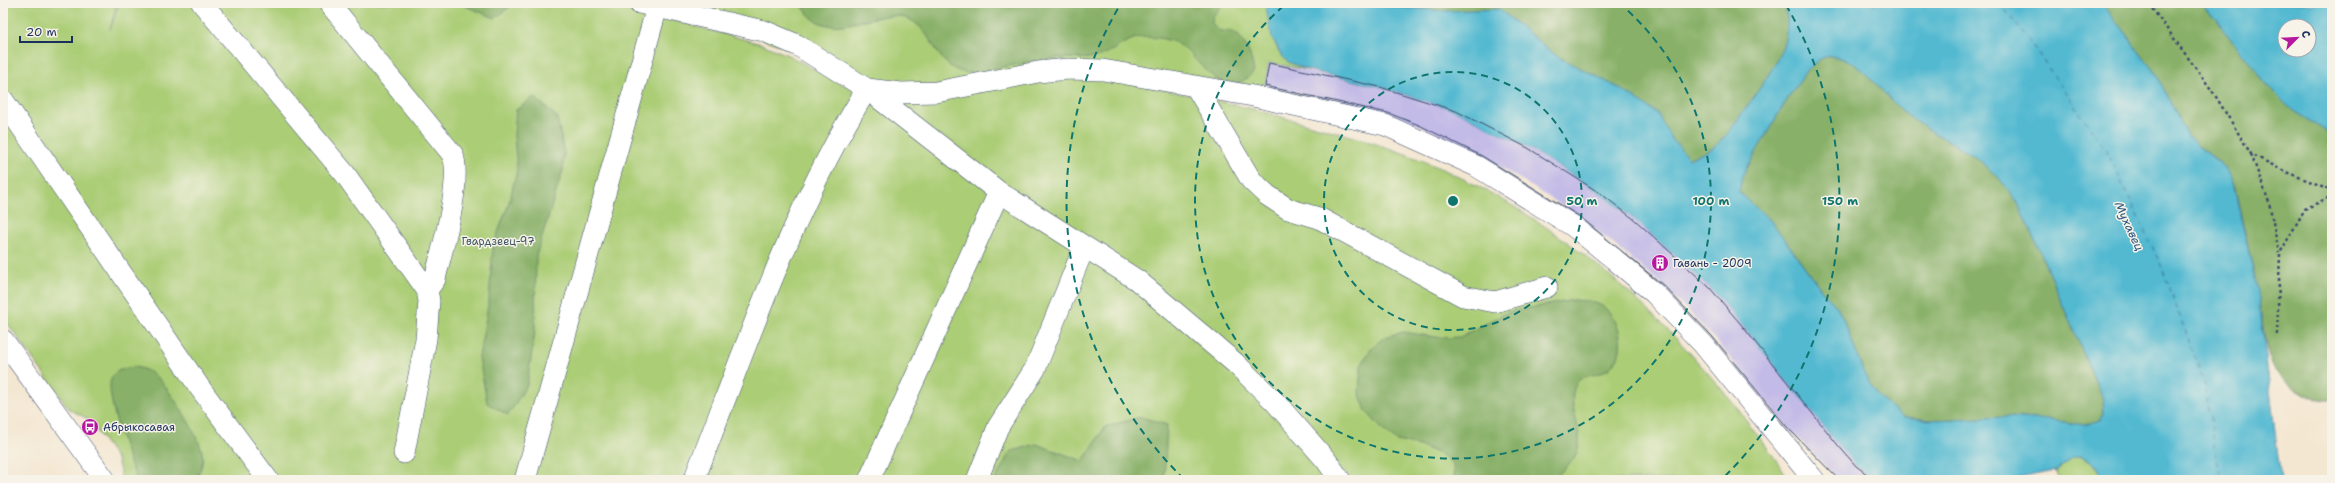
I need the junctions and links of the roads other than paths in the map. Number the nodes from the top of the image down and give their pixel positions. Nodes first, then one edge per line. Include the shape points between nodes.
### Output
1 (202, 3) edge
2 (329, 3) edge
3 (648, 5) edge
4 (1196, 87) junction
5 (867, 89) junction
6 (3, 100) edge
7 (1000, 192) junction
8 (1084, 247) junction
9 (1547, 287) dead end
10 (427, 290) junction
11 (3, 340) edge
12 (404, 453) dead end
13 (105, 480) edge
14 (268, 480) edge
15 (525, 480) edge
16 (694, 480) edge
17 (869, 480) edge
18 (977, 480) edge
19 (1340, 480) edge
20 (1814, 480) edge

1 - 10 street via 346,174
2 - 10 street via 453,155 456,165 455,185 435,279
3 - 5 street via 764,31 797,45
3 - 15 street
4 - 5 street via 1102,70 1068,69 1038,72 936,92 901,93
4 - 9 street via 1251,180 1288,209 1319,218 1463,296 1495,302
4 - 20 street via 1322,110 1385,125 1476,166 1523,194 1573,226 1654,293 1703,344
5 - 7 street
5 - 16 street via 846,124 788,240
6 - 14 street via 200,388
7 - 8 street
7 - 17 street
8 - 18 street via 1035,369 998,427
8 - 19 street via 1137,280 1235,363 1276,403 1326,460
10 - 12 street via 430,301 426,339
11 - 13 street

